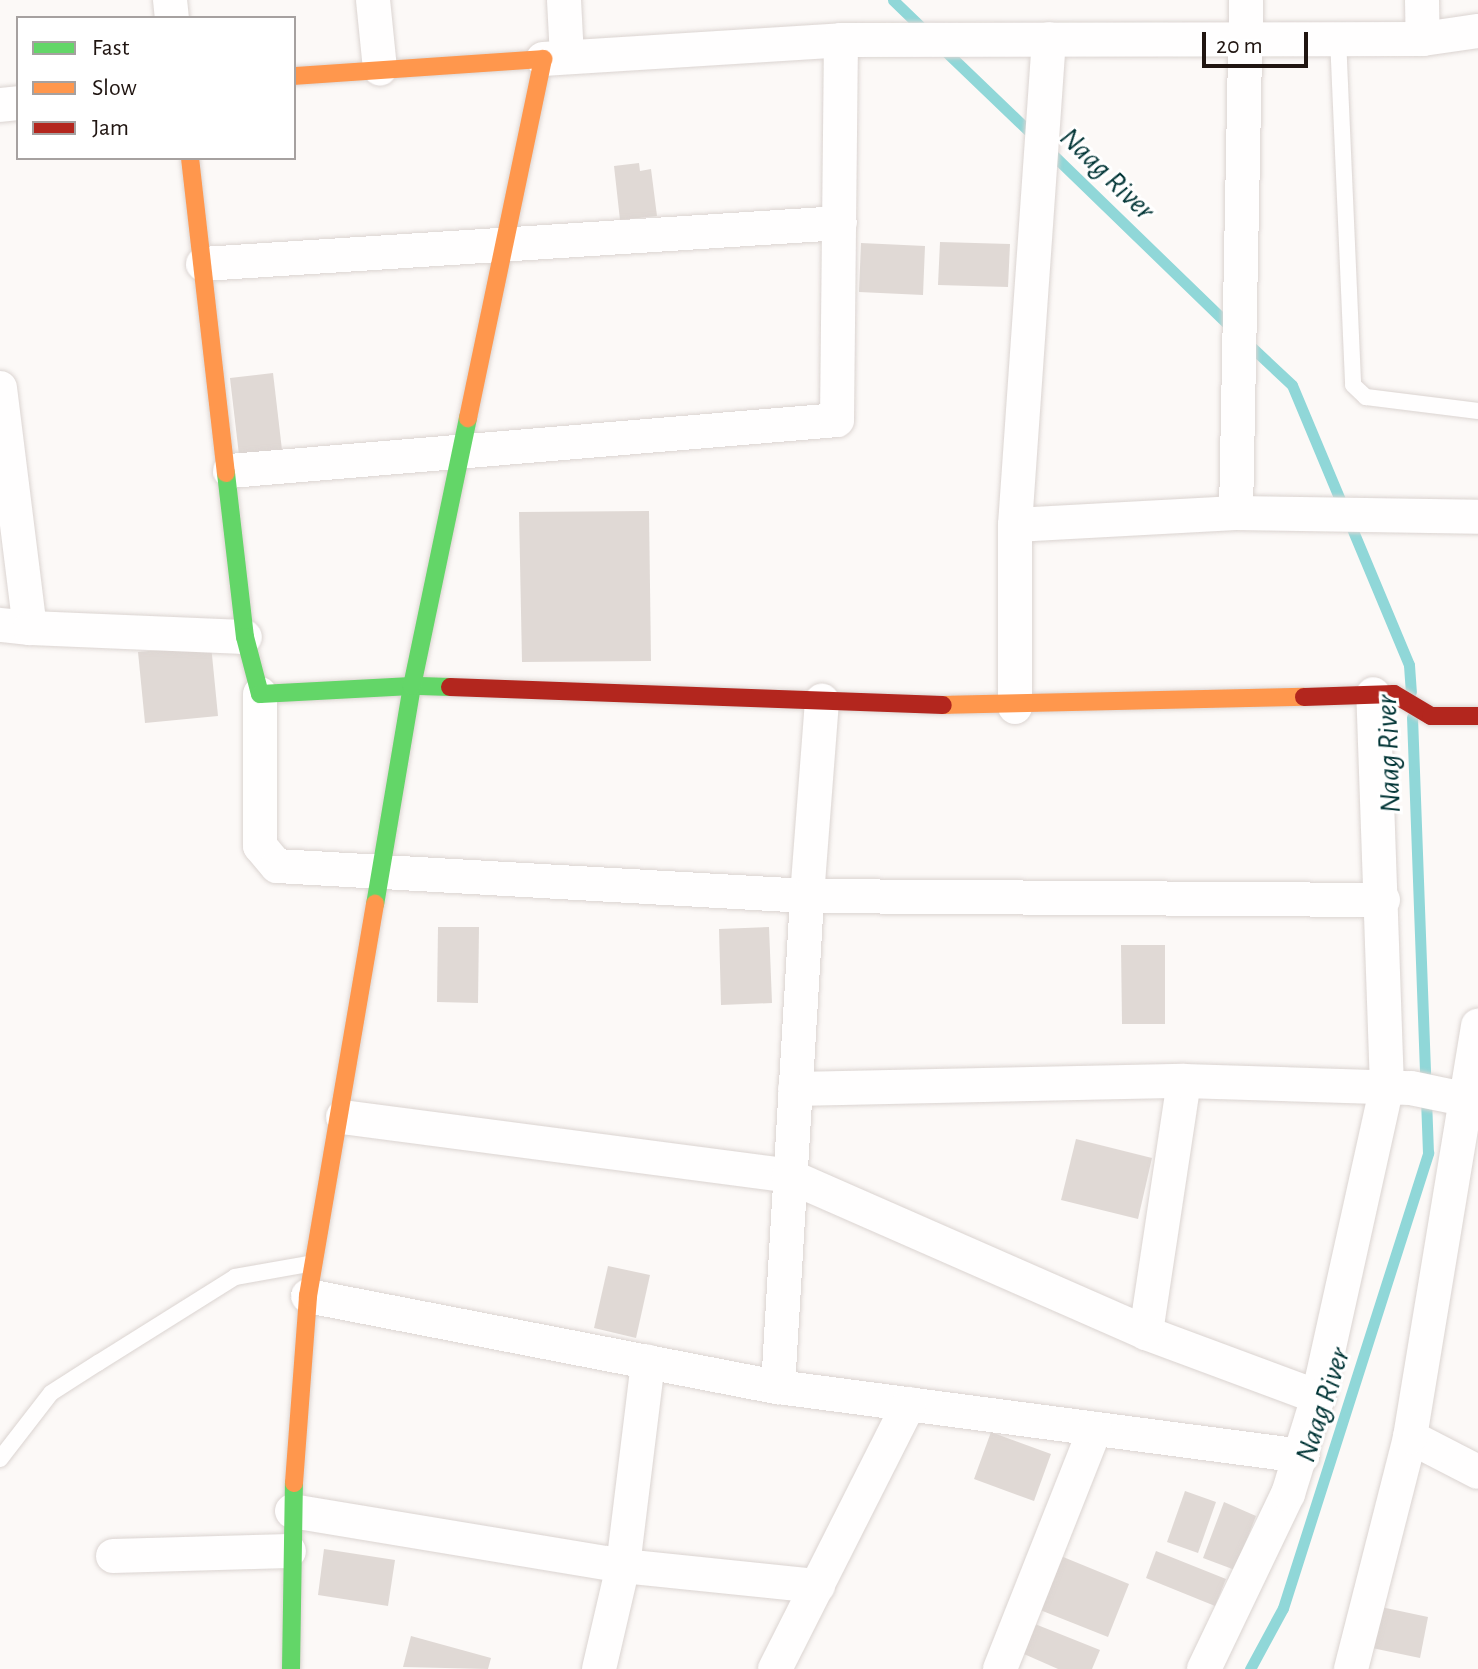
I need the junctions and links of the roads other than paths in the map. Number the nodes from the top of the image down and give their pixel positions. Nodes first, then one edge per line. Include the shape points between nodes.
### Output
1 (373, 0) edge
2 (564, 0) edge
3 (1246, 0) edge
4 (1422, 0) edge
5 (1478, 31) edge
6 (1246, 35) junction
7 (1338, 36) junction
8 (1049, 39) junction
9 (1423, 39) junction
10 (841, 40) junction
11 (555, 58) junction
12 (380, 69) junction
13 (296, 76) edge
14 (190, 160) edge
15 (840, 223) junction
16 (505, 250) junction
17 (203, 264) junction
18 (0, 388) edge
19 (1478, 411) edge
20 (462, 453) junction
21 (230, 471) junction
22 (1236, 513) junction
23 (1478, 517) edge
24 (1015, 525) junction
25 (15, 626) edge
26 (245, 637) junction
27 (412, 686) junction
28 (260, 694) junction
29 (1383, 694) junction
30 (822, 701) junction
31 (1015, 707) junction
32 (1478, 716) edge
33 (385, 871) junction
34 (807, 896) junction
35 (1383, 900) junction
36 (1478, 1026) edge
37 (1184, 1081) junction
38 (1399, 1088) junction
39 (795, 1089) junction
40 (1465, 1099) edge
41 (343, 1117) junction
42 (789, 1176) junction
43 (311, 1279) junction
44 (1146, 1333) junction
45 (648, 1362) junction
46 (778, 1387) junction
47 (1318, 1397) junction
48 (909, 1404) junction
49 (1095, 1429) junction
50 (1410, 1437) junction
51 (1302, 1456) junction
52 (0, 1459) edge
53 (1478, 1472) edge
54 (292, 1511) junction
55 (289, 1551) junction
56 (113, 1556) dead end
57 (623, 1566) junction
58 (818, 1586) junction
59 (291, 1669) edge
60 (599, 1669) edge
61 (775, 1669) edge
62 (1000, 1669) edge
63 (1204, 1669) edge
64 (1351, 1669) edge

1 - 12 street
2 - 11 street
3 - 6 street
4 - 9 street
5 - 9 street
6 - 7 street
6 - 8 street
6 - 22 street
7 - 9 street
7 - 19 lane via 1353,385 1366,397
8 - 10 street
8 - 24 street
10 - 11 street
10 - 15 street
11 - 12 street
11 - 16 street
12 - 13 street
14 - 17 street
15 - 16 street
15 - 20 street via 837,420
16 - 17 street
16 - 20 street
17 - 21 street
18 - 25 street
20 - 21 street
20 - 27 street
21 - 26 street
22 - 23 street
22 - 24 street
24 - 31 street
25 - 26 street
26 - 28 street
27 - 28 street
27 - 30 street
27 - 33 street
28 - 33 street via 266,860
29 - 31 street
29 - 32 street via 1431,716
29 - 35 street
30 - 31 street
30 - 34 street
33 - 34 street
33 - 41 street
34 - 35 street
34 - 39 street
35 - 38 street
36 - 40 street
37 - 38 street
37 - 39 street
37 - 44 street
38 - 40 street
38 - 47 street
39 - 42 street
40 - 50 street
41 - 42 street
41 - 43 street
42 - 44 street
42 - 46 street
43 - 45 street
43 - 52 lane via 235,1277 51,1393
43 - 54 street
44 - 47 street
45 - 46 street
45 - 57 street
46 - 48 street
47 - 51 street
48 - 49 street
48 - 58 street
49 - 51 street
49 - 62 street
50 - 53 street
50 - 64 street
51 - 63 street
54 - 55 street
54 - 57 street
55 - 56 street
55 - 59 street
57 - 58 street
57 - 60 street
58 - 61 street

